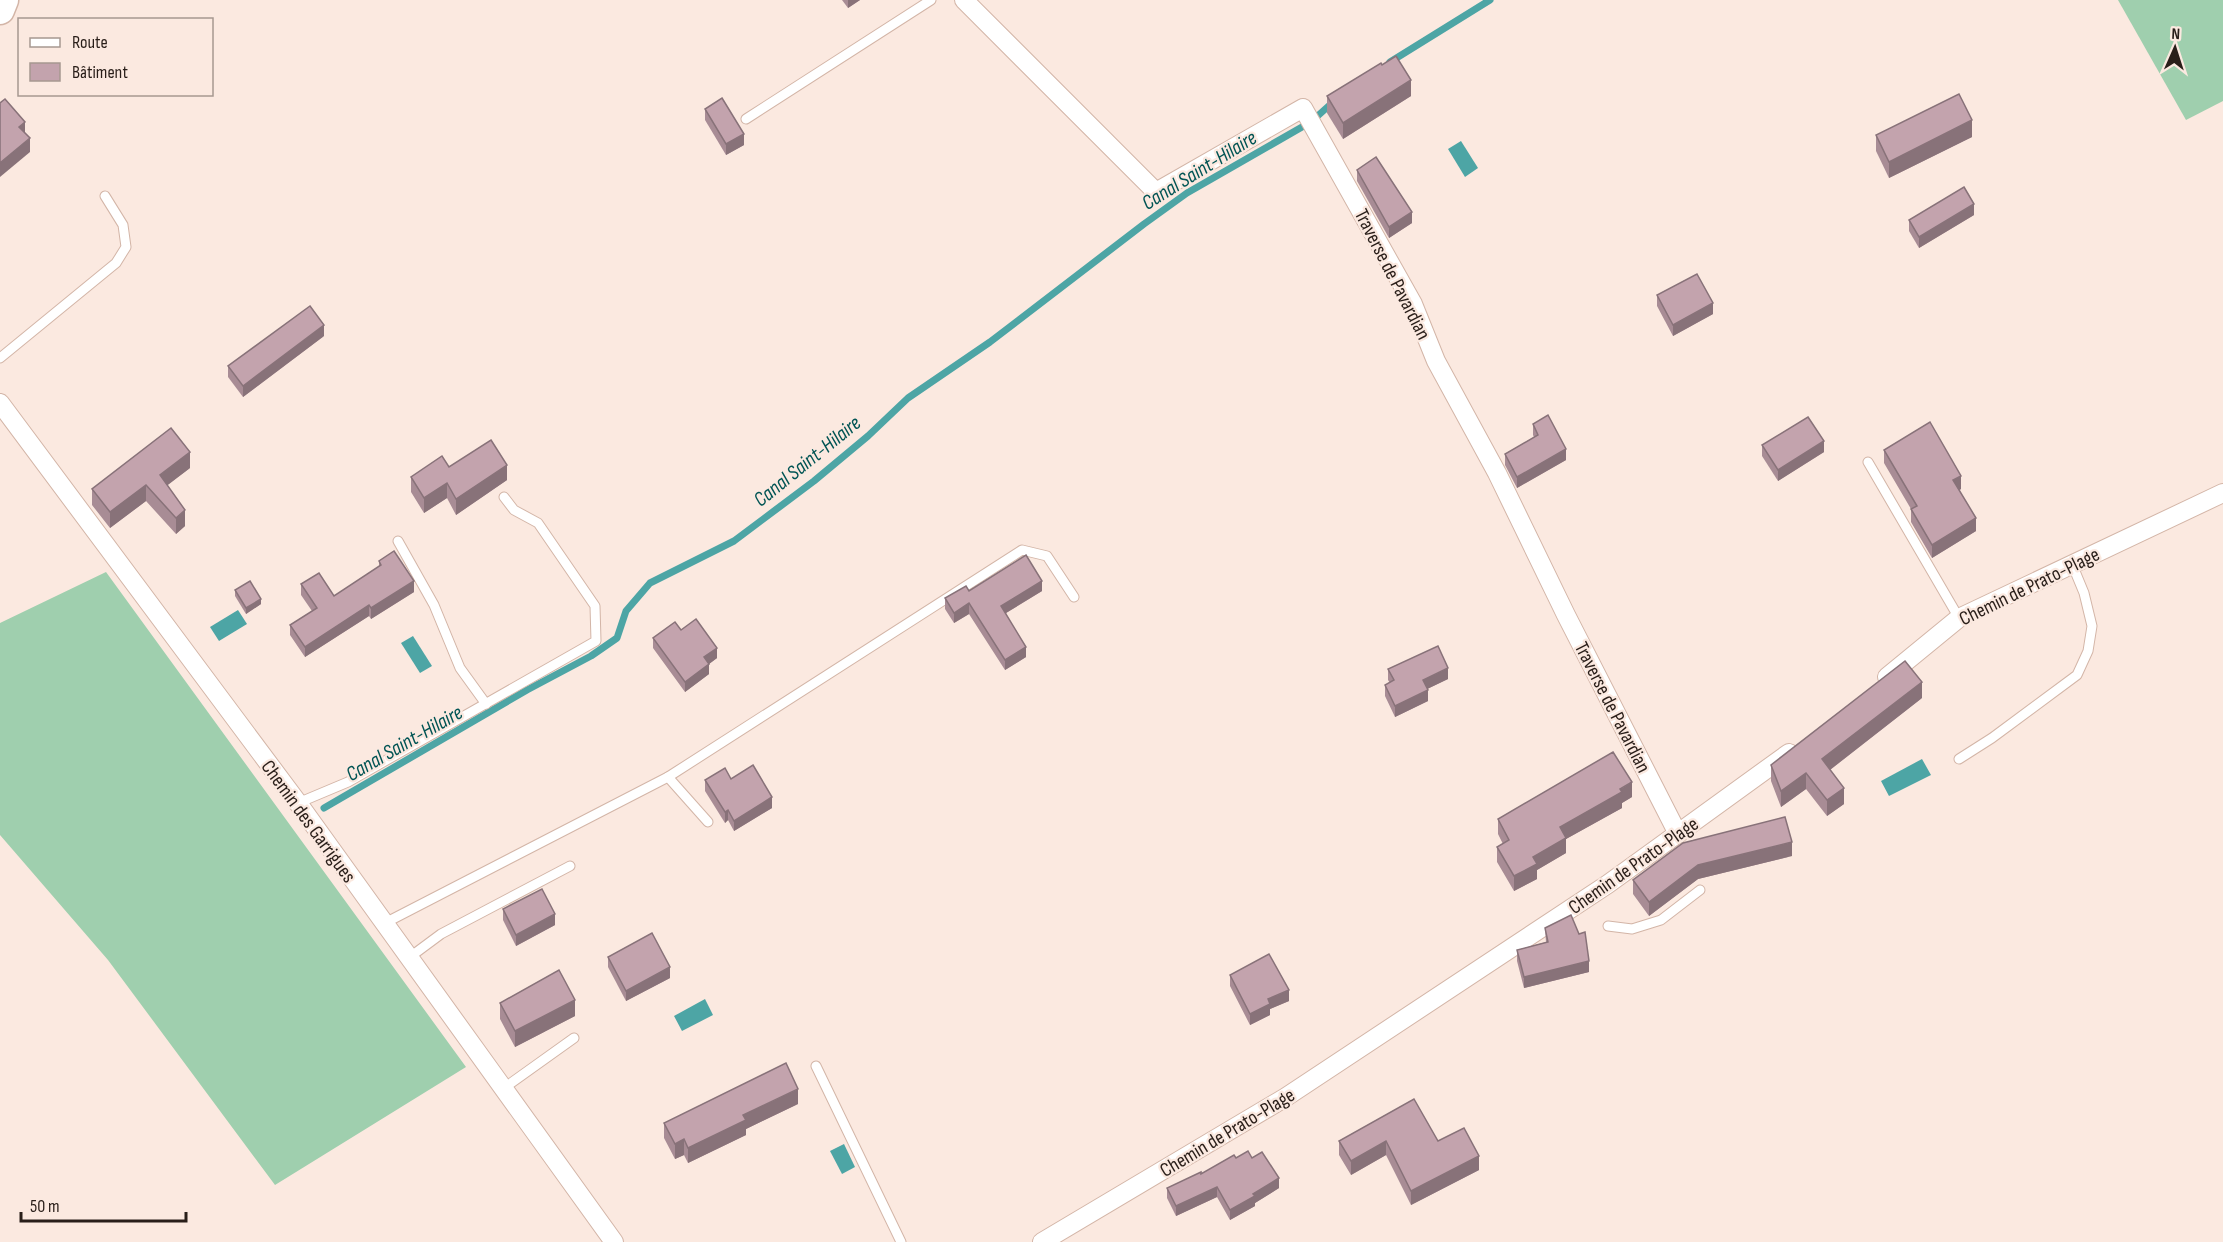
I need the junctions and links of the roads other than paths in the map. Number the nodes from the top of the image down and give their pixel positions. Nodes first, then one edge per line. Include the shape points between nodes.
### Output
1 (3, 0) edge
2 (931, 0) edge
3 (964, 0) edge
4 (0, 10) edge
5 (746, 119) dead end
6 (105, 196) dead end
7 (0, 358) edge
8 (4, 415) edge
9 (1868, 462) dead end
10 (2223, 493) edge
11 (504, 497) dead end
12 (398, 541) dead end
13 (2072, 564) junction
14 (1074, 597) dead end
15 (1959, 618) junction
16 (1869, 690) edge
17 (486, 704) junction
18 (1804, 741) edge
19 (1959, 759) dead end
20 (668, 777) junction
21 (298, 803) junction
22 (708, 822) dead end
23 (1678, 834) junction
24 (570, 866) dead end
25 (1700, 890) dead end
26 (383, 924) junction
27 (1608, 926) dead end
28 (410, 957) junction
29 (574, 1038) dead end
30 (816, 1066) dead end
31 (504, 1088) junction
32 (614, 1242) edge
33 (901, 1242) edge
34 (1042, 1242) edge

1 - 4 main road
2 - 5 lane
3 - 23 street, Traverse de Pavardian via 1156,192 1303,108 1413,304 1436,361 1497,472
6 - 7 lane via 123,225 126,248 116,263
8 - 21 street, Chemin des Garrigues
9 - 15 lane
10 - 13 street, Chemin de Prato-Plage
11 - 17 lane via 514,510 538,523 595,606 596,641
12 - 17 lane via 434,605 460,668
13 - 15 street, Chemin de Prato-Plage
13 - 19 lane via 2092,626 2088,651 2077,675
14 - 20 lane via 1047,556 1022,550
15 - 16 street, Chemin de Prato-Plage
17 - 21 lane via 348,782
18 - 23 street, Chemin de Prato-Plage
20 - 22 lane
20 - 26 lane
21 - 26 street, Chemin des Garrigues
23 - 34 street, Chemin de Prato-Plage via 1286,1096
24 - 28 lane via 441,934
25 - 27 lane via 1661,920 1632,929
26 - 28 street, Chemin des Garrigues
28 - 31 street, Chemin des Garrigues
29 - 31 lane
30 - 33 lane
31 - 32 street, Chemin des Garrigues

